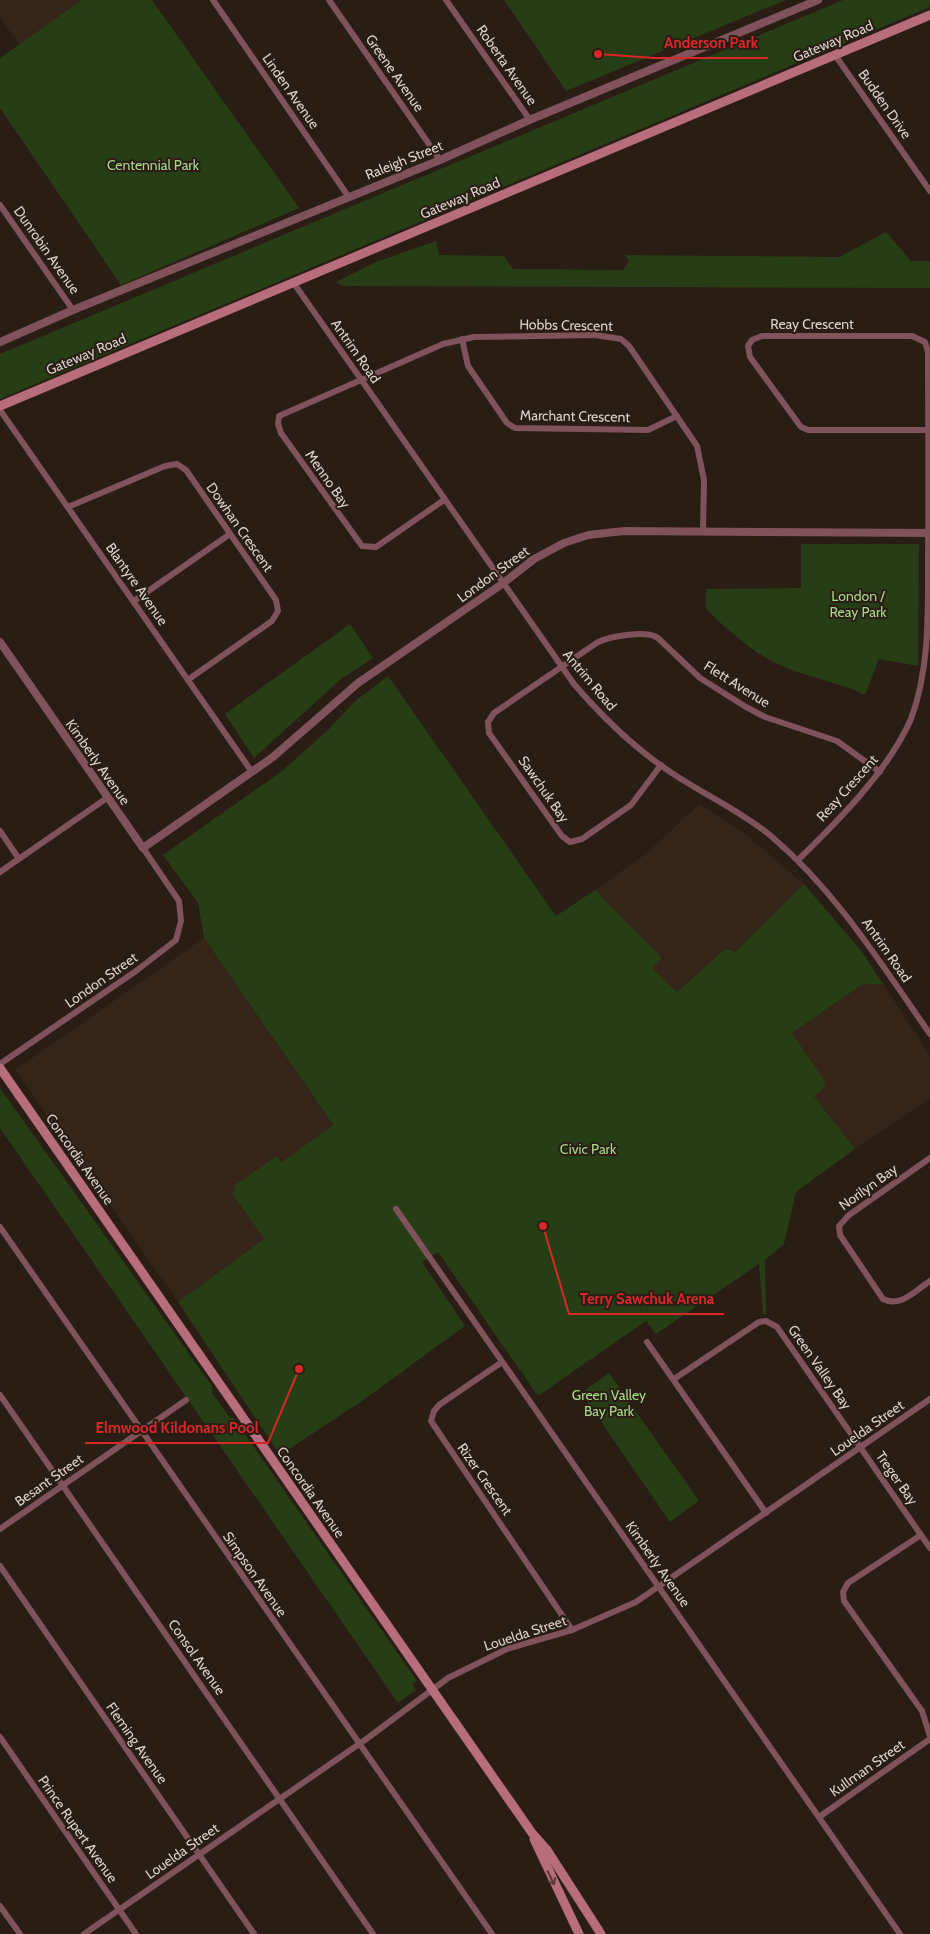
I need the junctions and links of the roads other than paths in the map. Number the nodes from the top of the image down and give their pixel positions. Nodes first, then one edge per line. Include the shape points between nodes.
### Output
1 (213, 0) edge
2 (329, 0) edge
3 (446, 0) edge
4 (818, 0) edge
5 (929, 17) edge
6 (835, 55) junction
7 (530, 120) junction
8 (440, 160) junction
9 (930, 191) edge
10 (348, 196) junction
11 (0, 205) edge
12 (293, 282) junction
13 (73, 310) junction
14 (462, 339) junction
15 (0, 342) edge
16 (360, 380) junction
17 (0, 406) edge
18 (0, 410) edge
19 (677, 416) junction
20 (928, 430) junction
21 (444, 500) junction
22 (68, 507) junction
23 (703, 532) junction
24 (929, 533) edge
25 (230, 534) junction
26 (502, 584) junction
27 (134, 601) junction
28 (0, 642) edge
29 (560, 667) junction
30 (188, 679) junction
31 (661, 765) junction
32 (252, 772) junction
33 (880, 772) junction
34 (107, 798) junction
35 (0, 831) edge
36 (143, 848) junction
37 (19, 859) junction
38 (798, 860) junction
39 (0, 872) edge
40 (175, 895) joint
41 (930, 1034) edge
42 (0, 1064) edge
43 (0, 1068) edge
44 (930, 1158) edge
45 (396, 1209) dead end
46 (0, 1227) edge
47 (930, 1281) edge
48 (647, 1342) dead end
49 (502, 1362) junction
50 (674, 1379) junction
51 (0, 1395) edge
52 (930, 1399) edge
53 (186, 1400) dead end
54 (141, 1431) junction
55 (860, 1448) junction
56 (62, 1485) junction
57 (766, 1513) junction
58 (0, 1528) edge
59 (921, 1535) junction
60 (930, 1548) edge
61 (0, 1566) edge
62 (659, 1588) junction
63 (572, 1630) junction
64 (432, 1692) junction
65 (0, 1738) edge
66 (930, 1738) edge
67 (360, 1744) junction
68 (279, 1799) junction
69 (819, 1817) junction
70 (532, 1833) junction
71 (199, 1854) junction
72 (0, 1906) edge
73 (119, 1910) junction
74 (20, 1934) edge
75 (84, 1934) edge
76 (136, 1934) edge
77 (254, 1934) edge
78 (374, 1934) edge
79 (492, 1934) edge
80 (579, 1934) edge
81 (601, 1934) edge
82 (900, 1934) edge

1 - 10 street, Linden Avenue
2 - 8 street, Greene Avenue
3 - 7 street, Roberta Avenue
4 - 7 street, Raleigh Street
5 - 6 main road, Gateway Road
6 - 9 street, Budden Drive
6 - 12 main road, Gateway Road
7 - 8 street, Raleigh Street
8 - 10 street, Raleigh Street
10 - 13 street, Raleigh Street
11 - 13 street, Dunrobin Avenue
12 - 16 street, Antrim Road
12 - 17 main road, Gateway Road
13 - 15 street, Raleigh Street
14 - 16 street, Hobbs Crescent
14 - 19 street, Hobbs Crescent via 595,335 621,338
14 - 19 street, Marchant Crescent via 468,366 507,423 515,428 648,430
16 - 21 street, Antrim Road
16 - 21 street, Menno Bay via 279,416 281,433 362,546 376,547
18 - 22 street, Blantyre Avenue
19 - 23 street, Hobbs Crescent via 697,446 702,463
20 - 20 street, Reay Crescent via 808,430 801,427 750,357 748,346 752,340 762,336 912,336 921,339 928,352
20 - 24 street, Reay Crescent
21 - 26 street, Antrim Road
22 - 25 street, Dowhan Crescent via 165,466 177,464 186,470
22 - 27 street, Blantyre Avenue
23 - 24 street, London Street
23 - 26 street, London Street via 624,531 588,535 549,550
24 - 33 street, Reay Crescent via 928,641 924,675 912,718
25 - 27 street
25 - 30 street, Dowhan Crescent via 276,600 278,611 272,621
26 - 29 street, Antrim Road
26 - 32 street, London Street via 358,683
27 - 30 street, Blantyre Avenue
28 - 34 street, Kimberly Avenue
29 - 31 street, Antrim Road via 605,719
29 - 31 street, Sawchuk Bay via 494,713 488,728 566,840 582,840 631,806
29 - 33 street, Flett Avenue via 606,638 655,636 700,678 738,703 765,717 837,741
30 - 32 street, Blantyre Avenue
31 - 38 street, Antrim Road via 739,813
32 - 36 street, London Street
33 - 38 street, Reay Crescent
34 - 36 street, Kimberly Avenue
34 - 37 street
35 - 37 street
36 - 40 street, Kimberly Avenue
37 - 39 street
38 - 41 street, Antrim Road via 851,920
40 - 42 street, London Street via 182,914 178,935 172,945
43 - 64 main road, Concordia Avenue
44 - 47 street, Norilyn Bay via 849,1215 839,1226 840,1235 883,1299 898,1303
45 - 49 street, Kimberly Avenue
46 - 54 street, Simpson Avenue
48 - 50 street
49 - 62 street, Kimberly Avenue
49 - 63 street, Rizer Crescent via 439,1405 431,1421
50 - 55 street, Green Valley Bay via 759,1322 770,1322 777,1327
50 - 57 street
51 - 56 street, Consol Avenue
52 - 55 street, Louelda Street
53 - 54 street, Besant Street
54 - 56 street, Besant Street
54 - 67 street, Simpson Avenue
55 - 57 street, Louelda Street
55 - 59 street, Treger Bay
56 - 58 street, Besant Street
56 - 68 street, Consol Avenue
57 - 62 street, Louelda Street
59 - 60 street, Treger Bay
59 - 66 street via 848,1583 843,1592 844,1601 922,1711
61 - 71 street, Fleming Avenue
62 - 63 street, Louelda Street via 611,1614
62 - 69 street, Kimberly Avenue
63 - 64 street, Louelda Street via 487,1658 448,1678
64 - 67 street, Louelda Street
64 - 70 main road, Concordia Avenue
65 - 73 street, Prince Rupert Avenue
66 - 69 street, Kullman Street
67 - 68 street, Louelda Street
67 - 79 street, Simpson Avenue
68 - 71 street, Louelda Street
68 - 78 street, Consol Avenue
69 - 82 street, Kimberly Avenue
70 -> 80 main road, Concordia Avenue
70 - 81 main road, Concordia Avenue
71 - 73 street, Louelda Street
71 - 77 street, Fleming Avenue
72 - 74 street
73 - 75 street, Louelda Street
73 - 76 street, Prince Rupert Avenue

